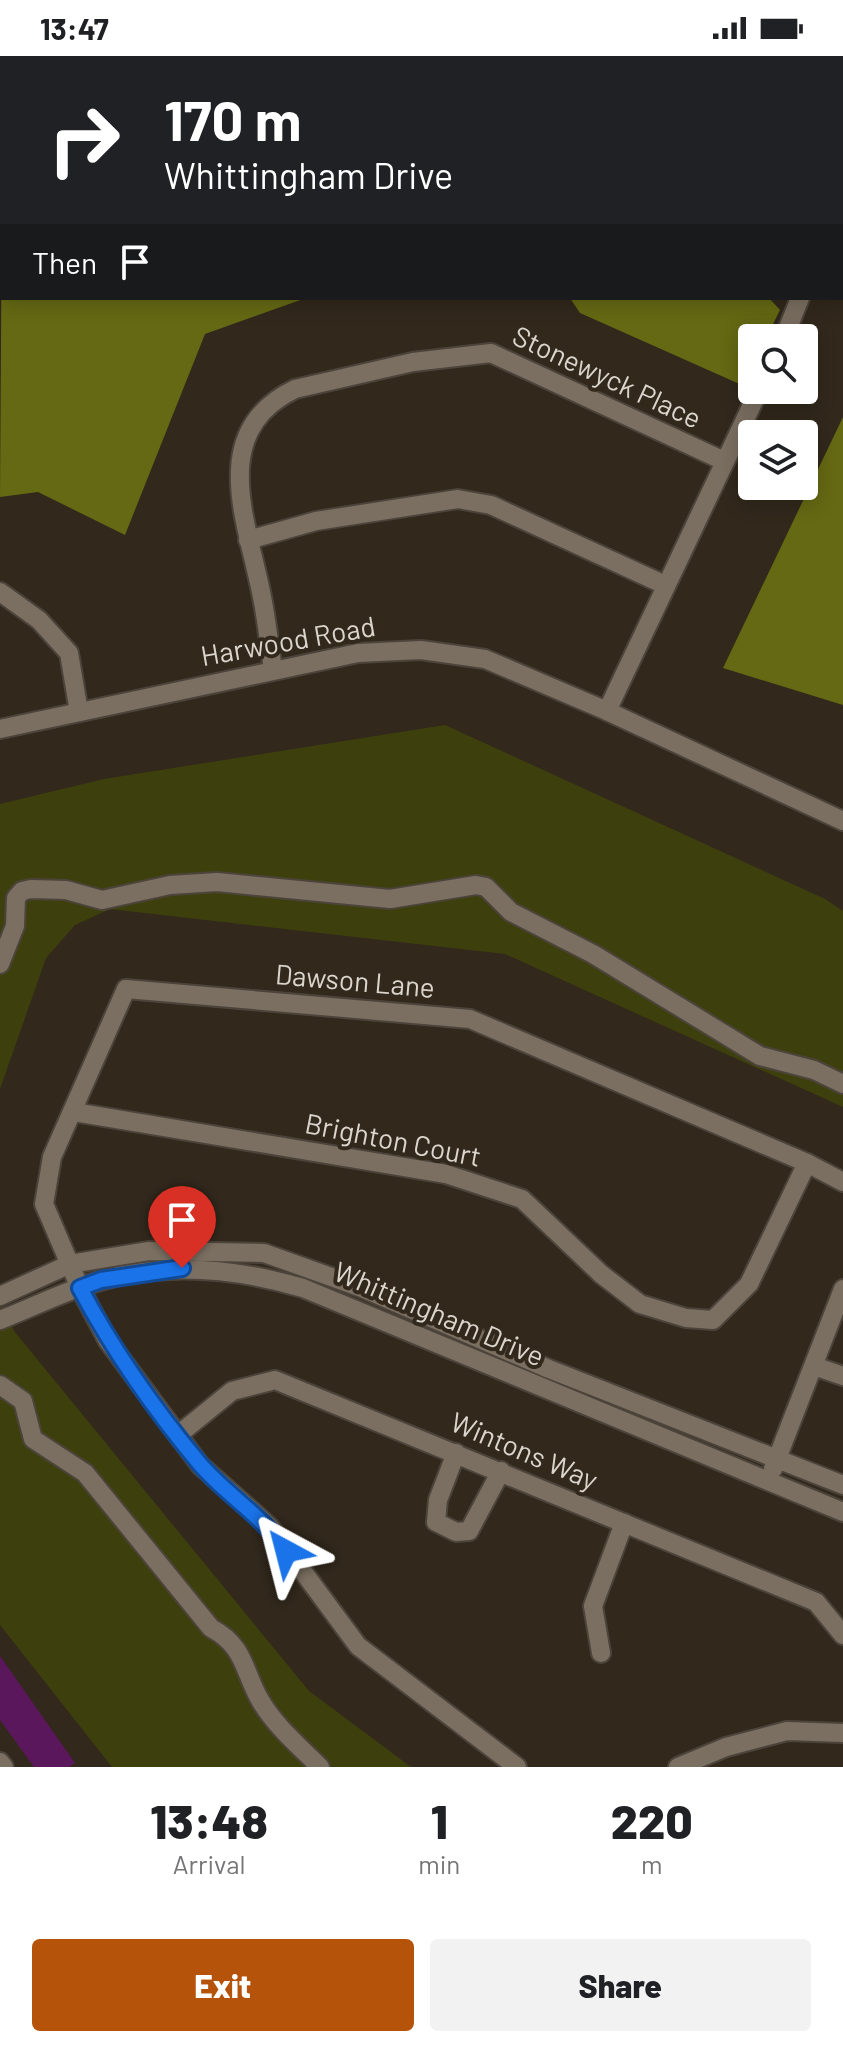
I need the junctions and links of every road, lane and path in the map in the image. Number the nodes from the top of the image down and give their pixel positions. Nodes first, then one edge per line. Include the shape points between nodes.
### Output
1 (799, 300) edge
2 (790, 324) edge
3 (752, 404) edge
4 (724, 461) junction
5 (248, 540) junction
6 (665, 585) junction
7 (0, 592) edge
8 (273, 669) junction
9 (607, 711) junction
10 (79, 712) junction
11 (0, 729) edge
12 (843, 821) edge
13 (0, 964) edge
14 (843, 1084) edge
15 (74, 1112) junction
16 (807, 1163) junction
17 (843, 1182) edge
18 (70, 1264) junction
19 (80, 1288) junction
20 (843, 1289) edge
21 (0, 1296) edge
22 (0, 1320) edge
23 (814, 1366) junction
24 (843, 1376) edge
25 (0, 1385) edge
26 (178, 1435) junction
27 (456, 1453) junction
28 (776, 1461) junction
29 (501, 1471) junction
30 (768, 1482) junction
31 (843, 1485) edge
32 (843, 1512) edge
33 (624, 1523) junction
34 (843, 1635) edge
35 (601, 1653) dead end
36 (843, 1733) edge
37 (320, 1767) edge
38 (517, 1767) edge
39 (678, 1767) edge

1 - 2 street
3 - 4 street
4 - 5 street, Stonewyck Place via 491,353 427,360 295,389 259,415 244,438 237,480
4 - 6 street
5 - 6 street via 316,521 458,499 491,505
5 - 8 street, Stonewyck Place
6 - 9 street
7 - 10 street via 39,620 69,653
8 - 9 street, Harwood Road via 358,653 421,650 485,659
8 - 10 street, Harwood Road
9 - 12 street, Harwood Road
10 - 11 street, Harwood Road
13 - 14 street via 15,926 16,898 31,889 66,890 102,900 170,885 217,882 390,899 476,885 486,887 511,912 593,954 760,1056
15 - 16 street, Dawson Lane via 126,989 470,1019
15 - 16 street, Brighton Court via 446,1174 522,1199 640,1304 713,1320 749,1284
15 - 18 street, Dawson Lane via 52,1157 44,1204
16 - 17 street, Dawson Lane
18 - 19 street, Dawson Lane
18 - 21 street, Whittingham Drive
18 - 28 street, Whittingham Drive via 149,1251 264,1253 362,1288
19 - 22 street, Whittingham Drive
19 - 26 street, Dawson Lane via 108,1341
19 - 30 street, Whittingham Drive via 182,1268 255,1274 303,1288
20 - 23 street
23 - 24 street
23 - 28 street
25 - 37 street via 23,1401 33,1439 85,1473 211,1628 233,1642 261,1700 282,1730
26 - 27 street, Wintons Way via 232,1391 275,1380
26 - 38 street, Dawson Lane via 200,1465 270,1527 358,1646
27 - 29 street, Wintons Way
27 - 29 street via 438,1500 436,1522 456,1532 469,1531
28 - 30 street
28 - 31 street, Whittingham Drive
29 - 33 street, Wintons Way
30 - 32 street, Whittingham Drive
33 - 34 street, Wintons Way via 816,1602
33 - 35 street via 593,1606
36 - 39 street via 787,1731

